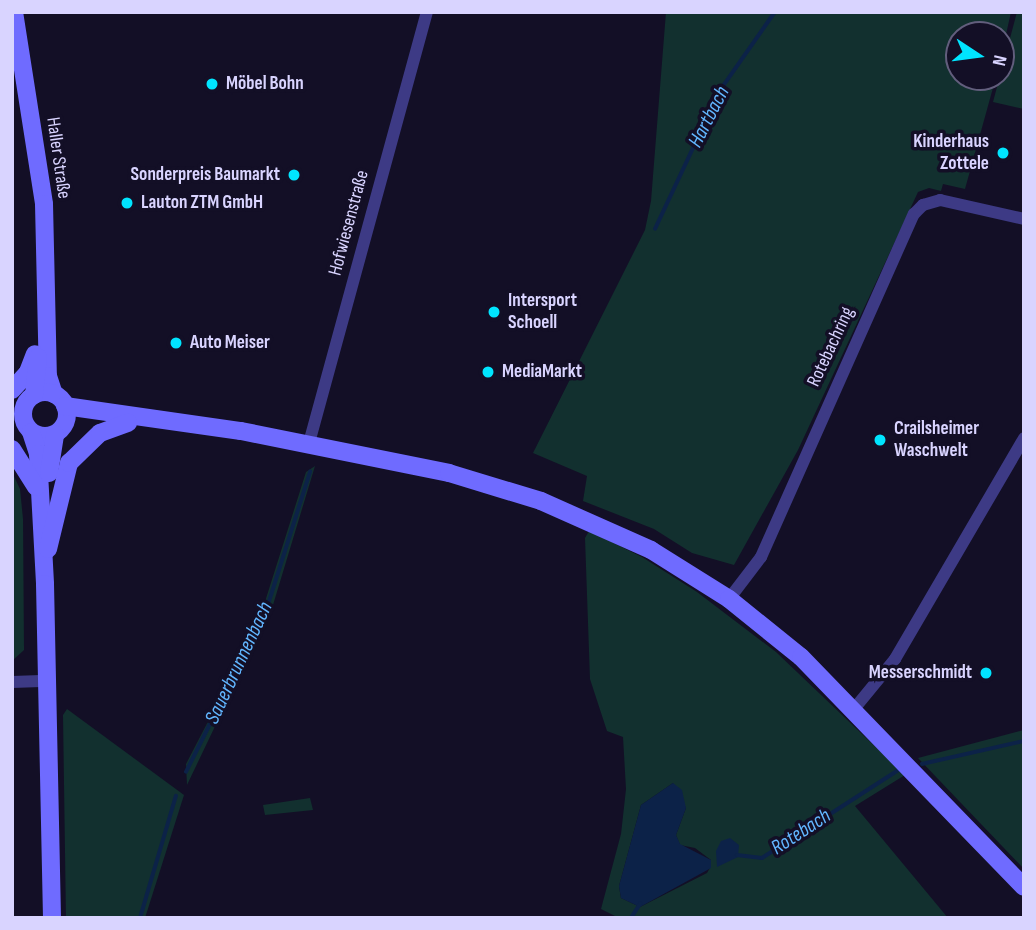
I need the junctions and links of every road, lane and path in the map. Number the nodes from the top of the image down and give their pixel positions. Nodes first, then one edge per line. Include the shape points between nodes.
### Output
1 (13, 12) edge
2 (427, 12) edge
3 (12, 68) edge
4 (1024, 219) edge
5 (37, 347) junction
6 (12, 390) edge
7 (60, 400) junction
8 (24, 402) edge
9 (174, 421) junction
10 (128, 423) junction
11 (23, 427) edge
12 (60, 429) junction
13 (1024, 438) edge
14 (309, 443) junction
15 (12, 449) edge
16 (39, 497) junction
17 (47, 556) junction
18 (45, 584) junction
19 (729, 599) junction
20 (48, 681) junction
21 (12, 682) edge
22 (854, 709) junction
23 (1024, 887) edge
24 (52, 918) edge

1 - 7 main road, Haller Straße via 44,204 48,376
2 - 14 street, Hofwiesenstraße
3 - 5 main road, Haller Straße via 32,189
4 - 19 street, Rotebachring via 940,200 923,205 914,215 761,557
5 - 6 main road, Haller Straße via 28,372
5 - 8 main road, Haller Straße
7 - 8 main road
7 - 9 main road
7 - 12 main road, Haller Straße
8 - 11 main road, Haller Straße
9 - 10 main road
9 - 14 main road
10 - 12 main road via 85,420
10 - 17 main road via 100,433 69,463
11 - 12 main road via 43,436
11 - 16 main road via 38,454
12 - 17 main road via 50,454
13 - 22 street via 895,659
14 - 19 main road via 477,480 541,501 651,550
15 - 16 main road via 30,472
16 - 18 main road
17 - 18 main road
18 - 20 main road
19 - 22 main road via 801,657
20 - 21 street
20 - 24 main road
22 - 23 main road

